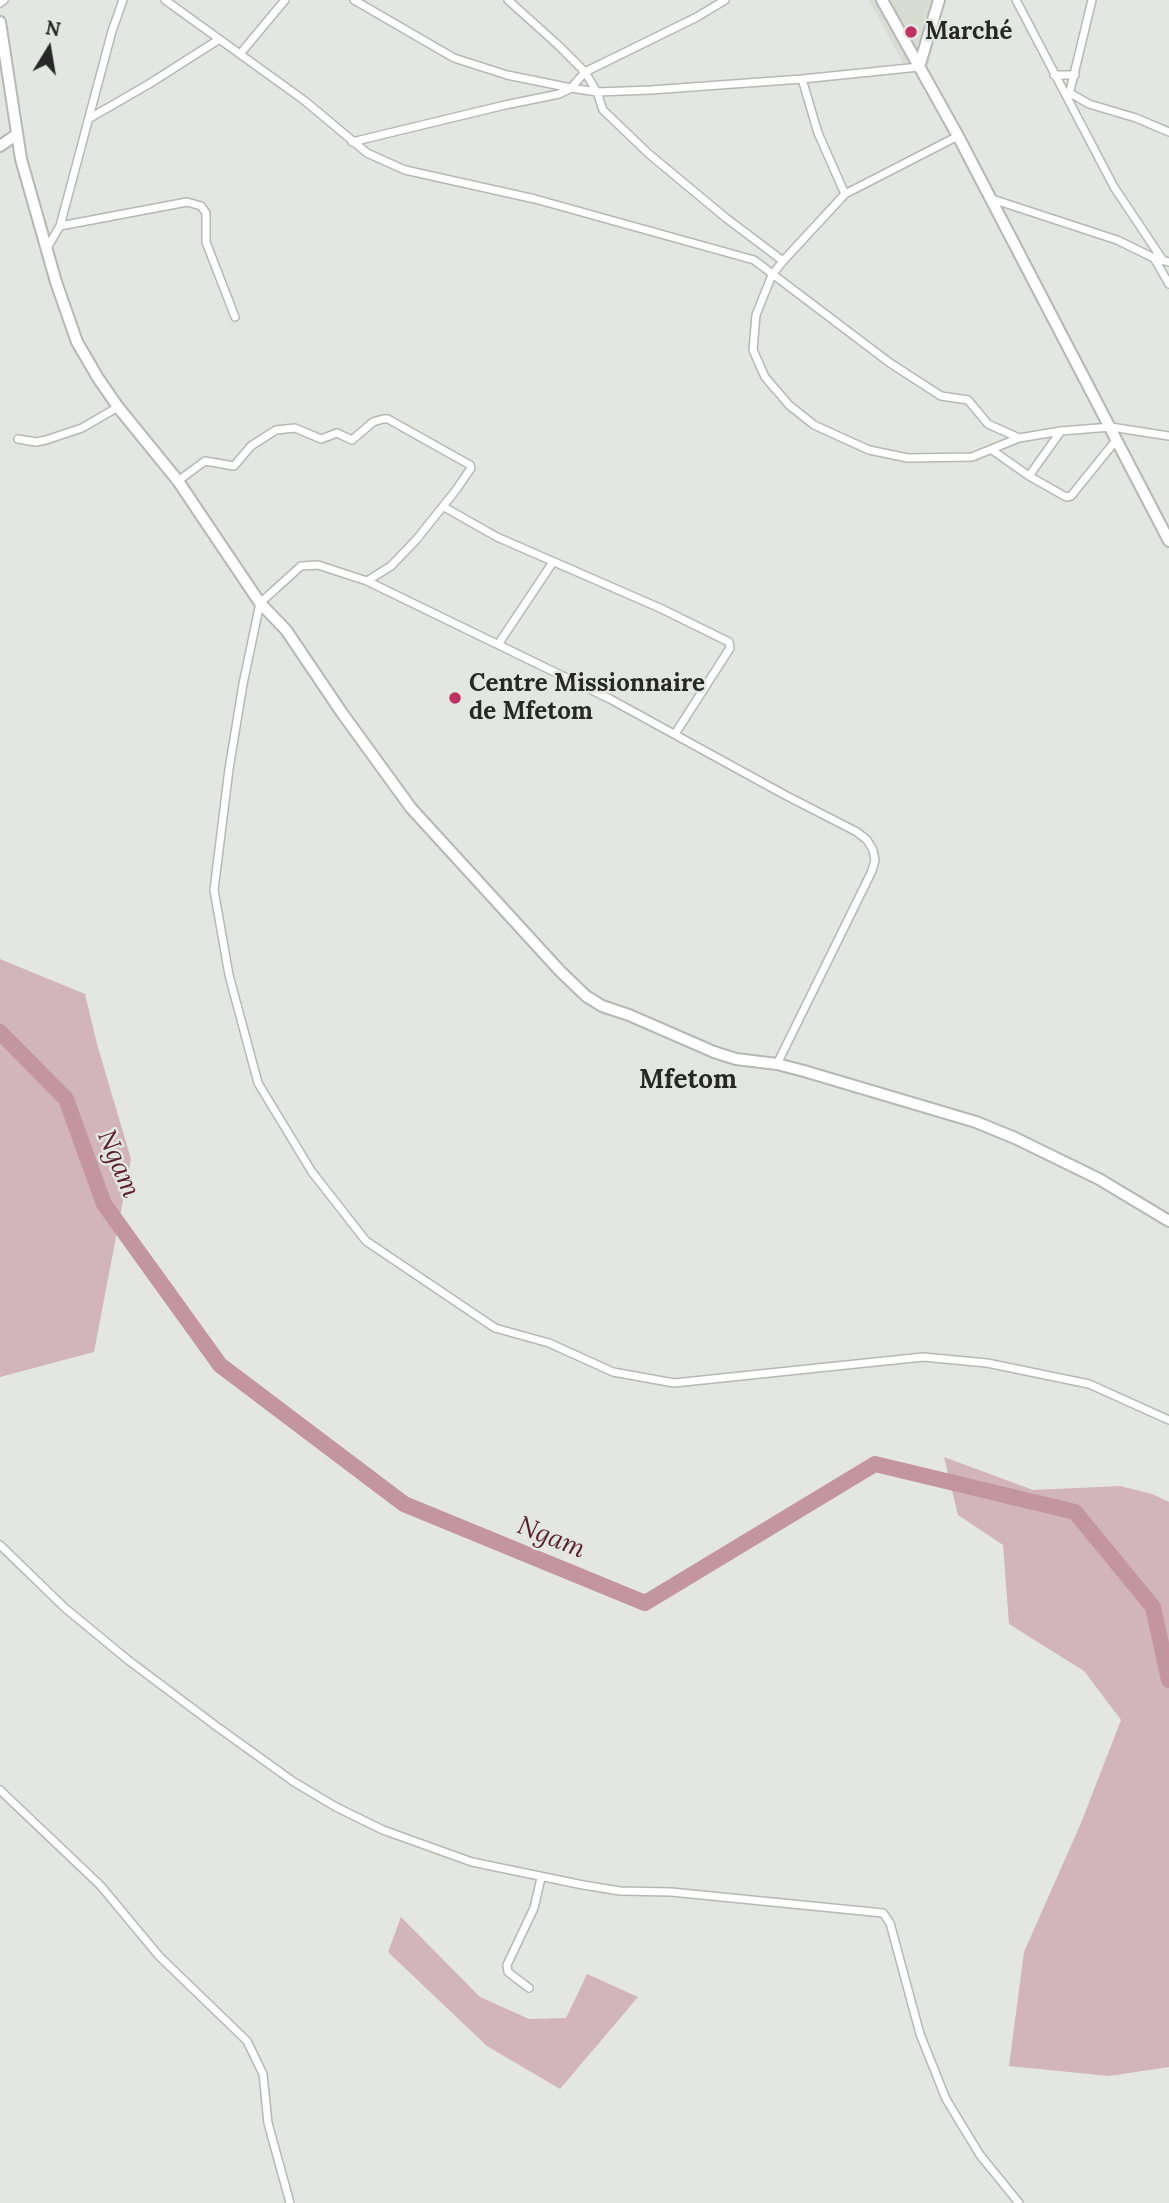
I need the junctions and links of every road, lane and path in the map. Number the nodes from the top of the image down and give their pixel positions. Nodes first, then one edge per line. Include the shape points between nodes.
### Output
1 (123, 0) edge
2 (164, 0) edge
3 (285, 0) edge
4 (354, 0) edge
5 (508, 0) edge
6 (725, 0) edge
7 (882, 0) edge
8 (939, 0) edge
9 (1016, 0) edge
10 (1092, 0) edge
11 (0, 22) edge
12 (218, 40) junction
13 (240, 54) junction
14 (919, 67) junction
15 (584, 72) junction
16 (1054, 75) junction
17 (1075, 75) junction
18 (802, 79) junction
19 (571, 88) junction
20 (597, 92) junction
21 (1069, 97) junction
22 (90, 118) junction
23 (1169, 132) edge
24 (16, 135) junction
25 (958, 136) junction
26 (352, 142) junction
27 (0, 146) edge
28 (845, 194) junction
29 (989, 198) junction
30 (61, 226) junction
31 (47, 248) junction
32 (1162, 260) edge
33 (783, 261) junction
34 (772, 275) junction
35 (1169, 284) edge
36 (235, 317) dead end
37 (118, 407) junction
38 (1111, 427) junction
39 (1001, 430) junction
40 (1061, 431) junction
41 (1169, 436) edge
42 (18, 439) dead end
43 (1019, 439) junction
44 (1117, 439) junction
45 (1002, 446) junction
46 (992, 450) junction
47 (1029, 476) junction
48 (177, 481) junction
49 (444, 507) junction
50 (1169, 541) edge
51 (553, 562) junction
52 (367, 582) junction
53 (260, 603) junction
54 (499, 643) junction
55 (675, 734) junction
56 (776, 1064) junction
57 (1164, 1211) edge
58 (1169, 1221) edge
59 (1169, 1420) edge
60 (0, 1545) edge
61 (0, 1790) edge
62 (541, 1878) junction
63 (528, 1988) dead end
64 (290, 2203) edge
65 (1019, 2203) edge

1 - 22 street
2 - 12 street
3 - 13 street
4 - 19 street via 454,58
5 - 15 street
6 - 15 street
7 - 14 street
8 - 14 street
9 - 16 street
10 - 17 street
11 - 24 street
12 - 13 street
12 - 22 street
13 - 26 street
14 - 18 street
14 - 25 street
15 - 19 street
15 - 20 street
16 - 17 street
16 - 21 street
17 - 21 street
18 - 20 street
18 - 28 street via 818,133
19 - 20 street
19 - 26 street
20 - 33 street via 603,110 649,154
21 - 23 street
21 - 32 street via 1114,187
22 - 30 street
24 - 27 street
24 - 31 street
25 - 28 street
25 - 29 street
26 - 34 street via 405,170 678,238 754,260
28 - 33 street
29 - 32 street via 1117,240
29 - 38 street
30 - 31 street
30 - 36 street via 187,202 201,206 206,213 206,242
31 - 37 street via 77,342
32 - 35 street
33 - 34 street
34 - 39 street via 890,363 941,396 968,400 988,424
34 - 46 street via 756,316 753,351 765,377 814,425 869,450 908,458 972,457
37 - 42 street via 82,428 46,440
37 - 48 street
38 - 40 street
38 - 41 street
38 - 44 street
39 - 43 street
39 - 45 street
40 - 43 street
40 - 47 street
43 - 45 street
44 - 47 street via 1071,496
44 - 50 street
45 - 46 street
46 - 47 street
48 - 49 street via 205,461 234,466 251,446 276,430 295,428 321,439 337,433 352,440 373,422 388,419 470,465
48 - 53 street
49 - 51 street
49 - 52 street via 391,566
51 - 54 street
51 - 55 street via 729,642 730,648
52 - 53 street via 318,565 301,566
52 - 54 street
53 - 56 street via 286,630 411,808 586,996 714,1052
53 - 59 street via 233,745 214,890 229,975 258,1083 312,1172 366,1241 495,1328 549,1343 612,1372 674,1383 923,1357 987,1363 1089,1384
54 - 55 street
55 - 56 street via 858,832 873,850 875,860 861,893
56 - 57 street via 976,1122
57 - 58 street
60 - 62 street via 128,1660 294,1782 383,1830 472,1862
61 - 64 street via 100,1885 159,1955 247,2041 263,2074 268,2123
62 - 63 street via 534,1908 507,1965 508,1972
62 - 65 street via 620,1891 883,1913 890,1923 920,2034 946,2099 980,2155

